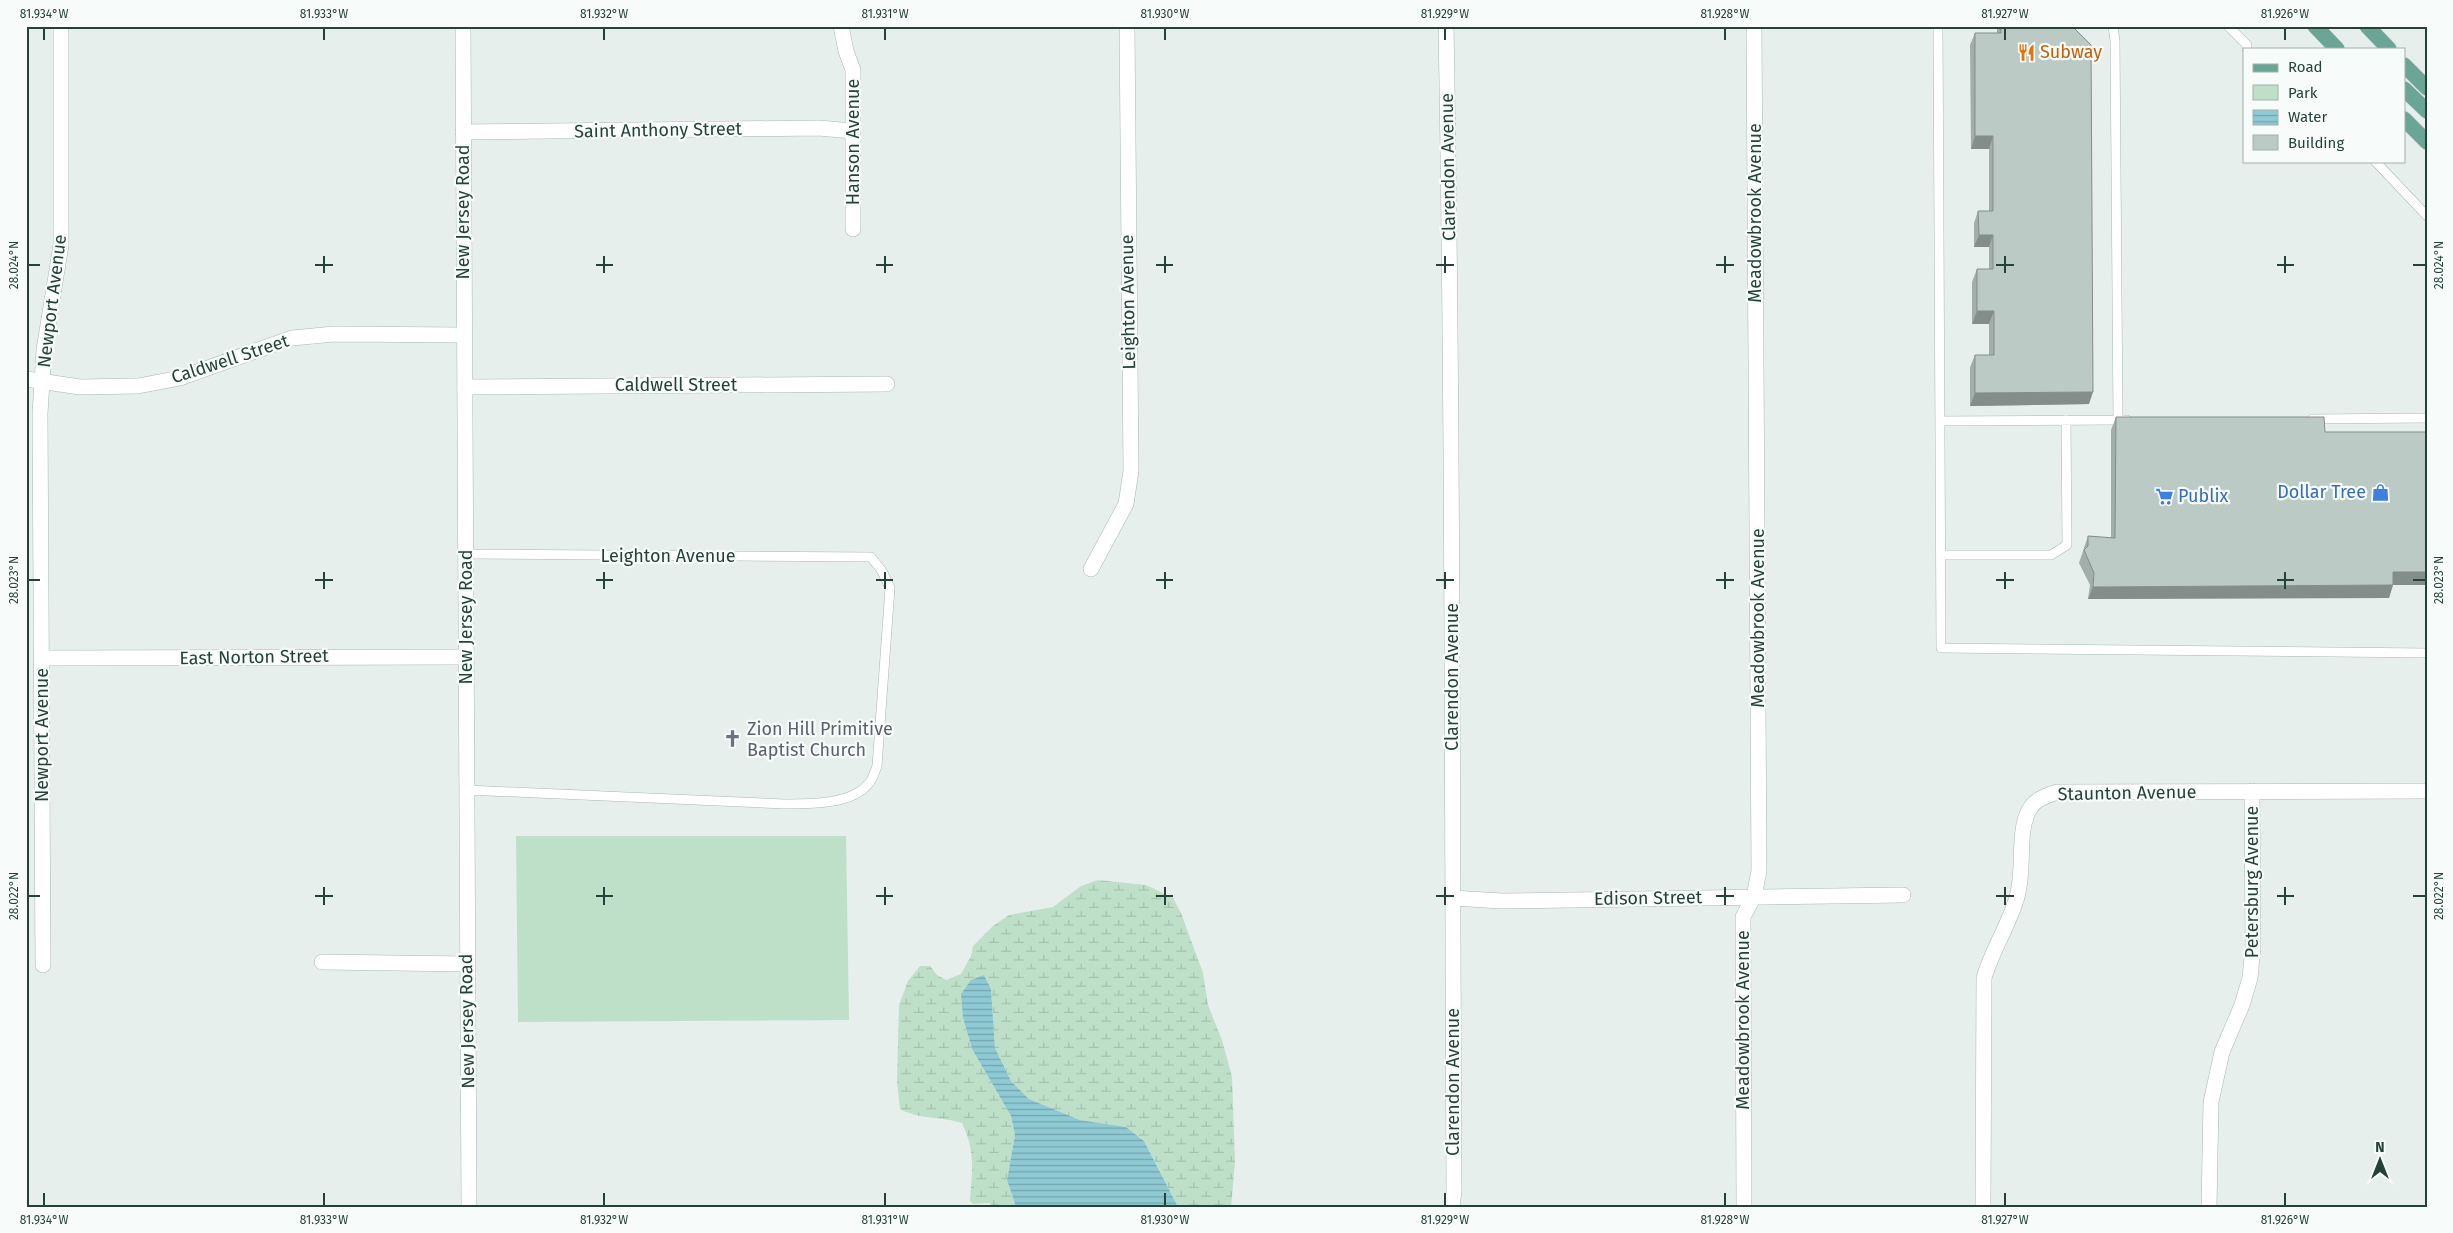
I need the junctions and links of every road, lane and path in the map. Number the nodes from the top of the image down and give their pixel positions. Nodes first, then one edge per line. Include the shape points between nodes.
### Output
1 (61, 26) edge
2 (462, 26) edge
3 (841, 26) edge
4 (1127, 26) edge
5 (1446, 26) edge
6 (1754, 26) edge
7 (1938, 26) edge
8 (2113, 26) edge
9 (2228, 26) edge
10 (2315, 26) edge
11 (2367, 26) edge
12 (2247, 48) edge
13 (2335, 48) edge
14 (2388, 48) edge
15 (2406, 67) edge
16 (2427, 88) edge
17 (2406, 91) edge
18 (2427, 111) edge
19 (2406, 120) edge
20 (852, 131) junction
21 (463, 132) junction
22 (2427, 142) edge
23 (2376, 162) edge
24 (2427, 216) edge
25 (853, 229) dead end
26 (464, 335) junction
27 (26, 379) edge
28 (41, 383) junction
29 (887, 384) dead end
30 (465, 387) junction
31 (2427, 418) edge
32 (2302, 419) edge
33 (1940, 420) junction
34 (2066, 420) junction
35 (2118, 420) junction
36 (2137, 420) edge
37 (466, 554) junction
38 (1941, 555) junction
39 (1091, 569) dead end
40 (2427, 653) edge
41 (466, 657) junction
42 (42, 658) junction
43 (466, 790) junction
44 (2252, 791) junction
45 (2427, 791) edge
46 (1903, 895) dead end
47 (1754, 896) junction
48 (1453, 898) junction
49 (322, 962) dead end
50 (467, 964) junction
51 (43, 965) dead end
52 (470, 1207) edge
53 (1452, 1207) edge
54 (1744, 1207) edge
55 (1983, 1207) edge
56 (2210, 1207) edge

1 - 28 street, Newport Avenue via 61,245
2 - 21 street, New Jersey Road
3 - 20 street, Hanson Avenue via 846,52 854,70
4 - 39 street, Leighton Avenue via 1131,471 1126,504
5 - 48 street, Clarendon Avenue
6 - 47 street, Meadowbrook Avenue via 1759,871
7 - 33 lane
8 - 35 lane
9 - 12 lane
10 - 13 main road
11 - 14 main road
15 - 16 main road
17 - 18 main road
19 - 22 main road
20 - 21 street, Saint Anthony Street via 819,128
20 - 25 street, Hanson Avenue
21 - 26 street, New Jersey Road
23 - 24 lane
26 - 28 street, Caldwell Street via 334,334 292,338 180,378 138,386 80,387
26 - 30 street, New Jersey Road
27 - 28 street, Caldwell Street
28 - 42 street, Newport Avenue
29 - 30 street, Caldwell Street
30 - 37 street, New Jersey Road
31 - 32 lane
33 - 34 lane
33 - 38 lane
34 - 35 lane
34 - 38 lane via 2067,545 2051,555
35 - 36 lane
37 - 41 street, New Jersey Road
37 - 43 lane, Leighton Avenue via 871,557 890,588 877,766 869,784 856,794 835,801 784,804
38 - 40 lane via 1941,648
41 - 42 street, East Norton Street
41 - 43 street, New Jersey Road
42 - 51 street, Newport Avenue
43 - 50 street, New Jersey Road
44 - 45 street, Staunton Avenue
44 - 55 street, Staunton Avenue via 2057,792 2040,798 2030,808 2023,825 2023,870 2018,896 1990,956 1984,978
44 - 56 street, Petersburg Avenue via 2253,948 2250,978 2222,1052 2210,1102
46 - 47 street, Edison Street
47 - 48 street, Edison Street via 1501,901
47 - 54 street, Meadowbrook Avenue via 1743,917
48 - 53 street, Clarendon Avenue
49 - 50 street
50 - 52 street, New Jersey Road

